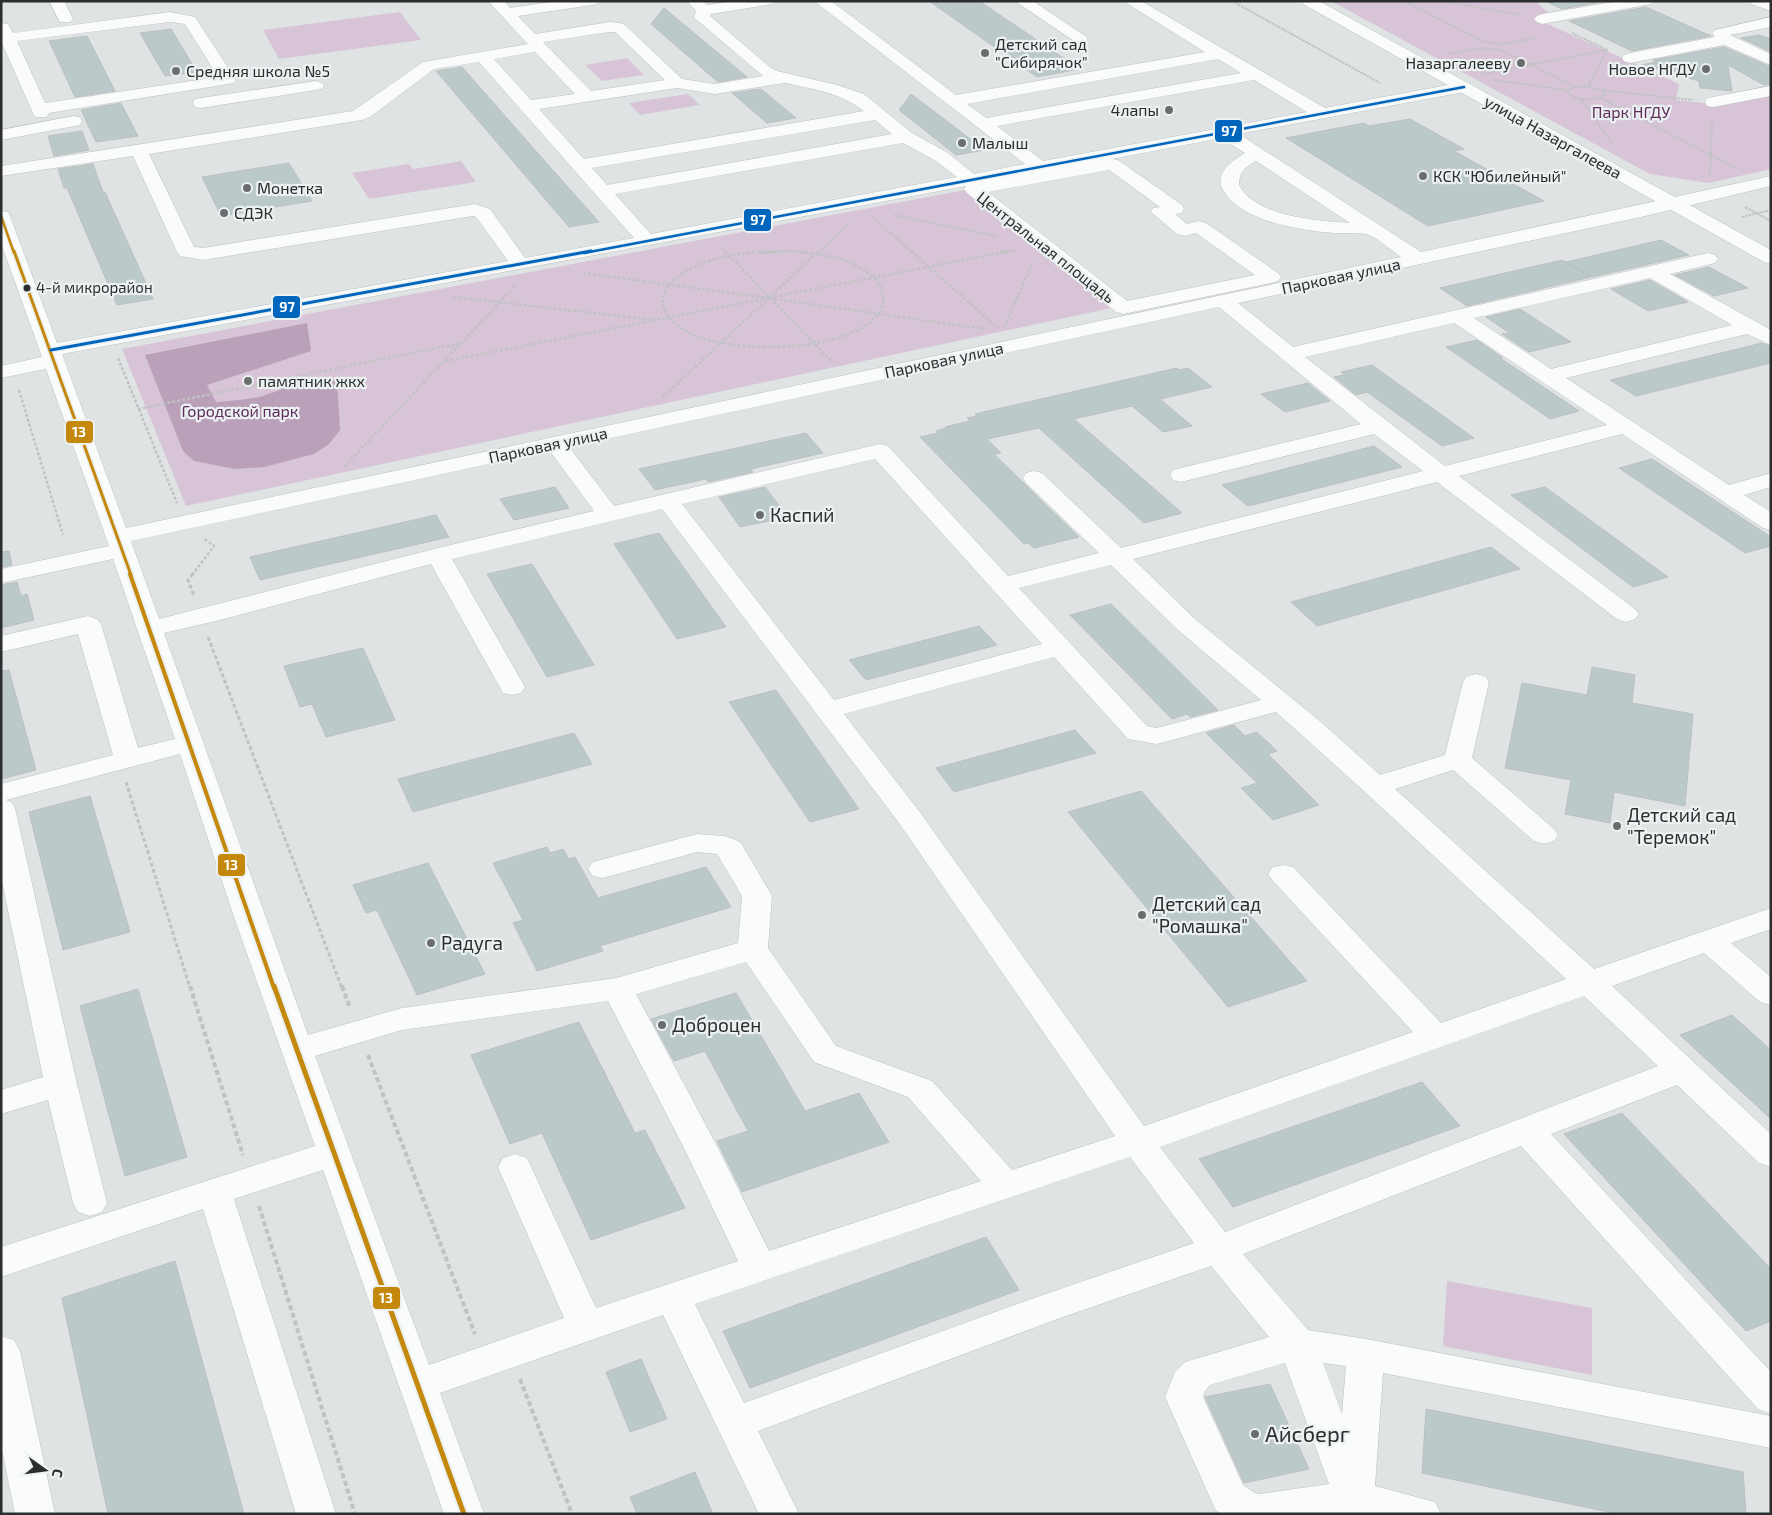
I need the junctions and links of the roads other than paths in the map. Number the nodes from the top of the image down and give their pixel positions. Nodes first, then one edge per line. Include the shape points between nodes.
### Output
1 (56, 1) edge
2 (495, 1) edge
3 (592, 1) edge
4 (767, 1) edge
5 (821, 1) edge
6 (1022, 1) edge
7 (1130, 1) edge
8 (1308, 1) edge
9 (1646, 1) edge
10 (1756, 1) edge
11 (183, 3) dead end
12 (699, 6) edge
13 (1771, 7) edge
14 (507, 14) junction
15 (65, 18) junction
16 (1542, 19) road end
17 (1771, 22) edge
18 (4, 31) edge
19 (1080, 38) dead end
20 (1726, 40) junction
21 (535, 43) junction
22 (1219, 54) junction
23 (483, 56) junction
24 (1630, 58) dead end
25 (1771, 60) edge
26 (1255, 75) junction
27 (784, 78) junction
28 (1471, 81) junction
29 (677, 82) junction
30 (316, 86) dead end
31 (1771, 91) edge
32 (587, 96) junction
33 (953, 101) junction
34 (1712, 102) road end
35 (182, 106) dead end
36 (527, 106) junction
37 (878, 114) junction
38 (1323, 114) junction
39 (86, 119) dead end
40 (983, 124) junction
41 (1224, 132) junction
42 (1, 135) edge
43 (906, 137) junction
44 (139, 150) junction
45 (1256, 154) junction
46 (1112, 164) joint
47 (580, 165) junction
48 (1040, 167) junction
49 (1, 171) edge
50 (972, 180) junction
51 (1771, 181) edge
52 (604, 192) junction
53 (1672, 204) junction
54 (1, 216) edge
55 (1371, 229) junction
56 (647, 241) junction
57 (1771, 258) edge
58 (1418, 259) junction
59 (1708, 259) dead end
60 (1653, 272) junction
61 (519, 273) junction
62 (1224, 301) junction
63 (1457, 316) junction
64 (1750, 327) junction
65 (1771, 339) edge
66 (1291, 354) junction
67 (53, 356) junction
68 (7, 371) edge
69 (1548, 376) junction
70 (1378, 426) junction
71 (1625, 427) junction
72 (555, 444) junction
73 (1441, 474) junction
74 (1181, 475) dead end
75 (1034, 478) dead end
76 (1771, 480) edge
77 (1726, 493) junction
78 (667, 500) junction
79 (608, 514) junction
80 (1771, 523) edge
81 (120, 544) junction
82 (438, 555) junction
83 (1116, 556) junction
84 (1, 576) edge
85 (1003, 585) junction
86 (1626, 614) dead end
87 (149, 629) junction
88 (1, 644) edge
89 (1060, 646) junction
90 (1476, 682) dead end
91 (512, 687) dead end
92 (1279, 703) junction
93 (827, 710) junction
94 (190, 743) junction
95 (128, 760) junction
96 (1458, 760) junction
97 (1375, 786) junction
98 (1, 792) edge
99 (1, 808) edge
100 (1544, 835) dead end
101 (603, 869) dead end
102 (1283, 874) dead end
103 (1771, 918) edge
104 (1708, 940) junction
105 (753, 949) junction
106 (1590, 983) junction
107 (617, 990) junction
108 (1771, 994) edge
109 (1436, 1037) junction
110 (296, 1050) junction
111 (1682, 1070) junction
112 (60, 1084) junction
113 (1, 1102) edge
114 (1527, 1130) junction
115 (1137, 1142) junction
116 (334, 1153) junction
117 (1771, 1154) edge
118 (515, 1167) dead end
119 (1006, 1186) junction
120 (215, 1192) junction
121 (90, 1203) dead end
122 (1218, 1249) junction
123 (1, 1263) edge
124 (759, 1268) junction
125 (673, 1297) junction
126 (586, 1326) junction
127 (1297, 1344) junction
128 (1, 1351) edge
129 (1366, 1354) junction
130 (418, 1385) junction
131 (1771, 1398) edge
132 (735, 1423) junction
133 (1771, 1432) edge
134 (1354, 1506) edge
135 (35, 1514) edge
136 (316, 1514) edge
137 (464, 1514) edge
138 (779, 1514) edge
139 (1422, 1514) edge

1 - 15 street
2 - 14 street
3 - 14 street
4 - 12 street
5 - 33 street
6 - 19 street
7 - 22 street
8 - 28 street, улица Назаргалеева
9 - 16 street
10 - 13 street
11 - 15 street
12 - 27 street via 702,17 765,71
14 - 21 street
15 - 18 street
17 - 20 street via 1723,32 1720,34
18 - 18 street via 41,111 228,80 190,20 185,18 170,16
20 - 24 street
20 - 25 street
21 - 23 street
21 - 29 street via 610,27 620,28
21 - 32 street
22 - 26 street
22 - 33 street
23 - 36 street
23 - 44 street via 429,65 356,116
26 - 38 street
26 - 40 street
27 - 29 street via 715,89
27 - 37 street via 832,88 858,98
28 - 38 street
28 - 53 street, улица Назаргалеева
29 - 32 street
30 - 35 street
31 - 34 street
32 - 36 street
33 - 40 street
36 - 47 street
37 - 43 street
37 - 47 street
38 - 41 street
39 - 42 street
40 - 48 street
41 - 45 street
41 - 48 street
43 - 50 street via 942,157
43 - 52 street
44 - 49 street
44 - 61 street via 187,252 203,254 475,210 483,213
45 - 55 street
45 - 55 street via 1241,162 1230,176 1232,191 1245,202 1293,222
46 - 46 street, Центральная площадь via 973,190 1123,308 1271,277 1199,227 1184,230 1160,212 1175,209
47 - 52 street
48 - 50 street
50 - 56 street
51 - 53 street, Парковая улица
52 - 56 street
53 - 57 street, улица Назаргалеева
53 - 58 street, Парковая улица
54 - 67 street
55 - 58 street
56 - 61 street
58 - 62 street, Парковая улица
59 - 60 street
60 - 63 street
60 - 64 street
61 - 67 street
62 - 66 street
62 - 72 street, Парковая улица
63 - 66 street
63 - 69 street
64 - 65 street
64 - 69 street
66 - 70 street
67 - 68 street
67 - 81 street
69 - 71 street
70 - 73 street
70 - 74 street
71 - 73 street
71 - 77 street
72 - 79 street
72 - 81 street, Парковая улица
73 - 83 street
73 - 86 street
75 - 83 street
76 - 77 street
77 - 80 street
78 - 79 street
78 - 85 street via 880,451
78 - 93 street
79 - 82 street
81 - 84 street, Парковая улица
81 - 87 street
82 - 87 street
82 - 91 street
83 - 85 street
83 - 92 street via 1187,625
85 - 89 street
87 - 94 street
88 - 95 street via 88,624
89 - 92 street via 1138,733 1157,736
89 - 93 street
90 - 96 street
92 - 97 street
93 - 115 street via 909,817
94 - 95 street
94 - 110 street
95 - 98 street
96 - 97 street
96 - 100 street
97 - 106 street
99 - 112 street
101 - 105 street via 697,843 724,845 732,850 757,896
102 - 109 street
103 - 104 street
104 - 106 street
104 - 108 street
105 - 107 street
105 - 119 street via 825,1054 920,1090
106 - 109 street
106 - 111 street
107 - 110 street via 402,1019
107 - 124 street via 701,1148
109 - 115 street
110 - 116 street
111 - 114 street
111 - 117 street
112 - 113 street
112 - 121 street
114 - 122 street
114 - 131 street
115 - 119 street
115 - 122 street
116 - 120 street
116 - 130 street
118 - 126 street
119 - 124 street
120 - 123 street
120 - 136 street
122 - 127 street
122 - 132 street
124 - 125 street
125 - 126 street
125 - 132 street
126 - 130 street
127 - 129 street
127 - 134 street
127 - 134 street via 1198,1373 1188,1383 1184,1397 1229,1496 1243,1507 1260,1512
128 - 135 street
129 - 133 street
129 - 134 street
130 - 137 street
132 - 138 street
134 - 139 street

